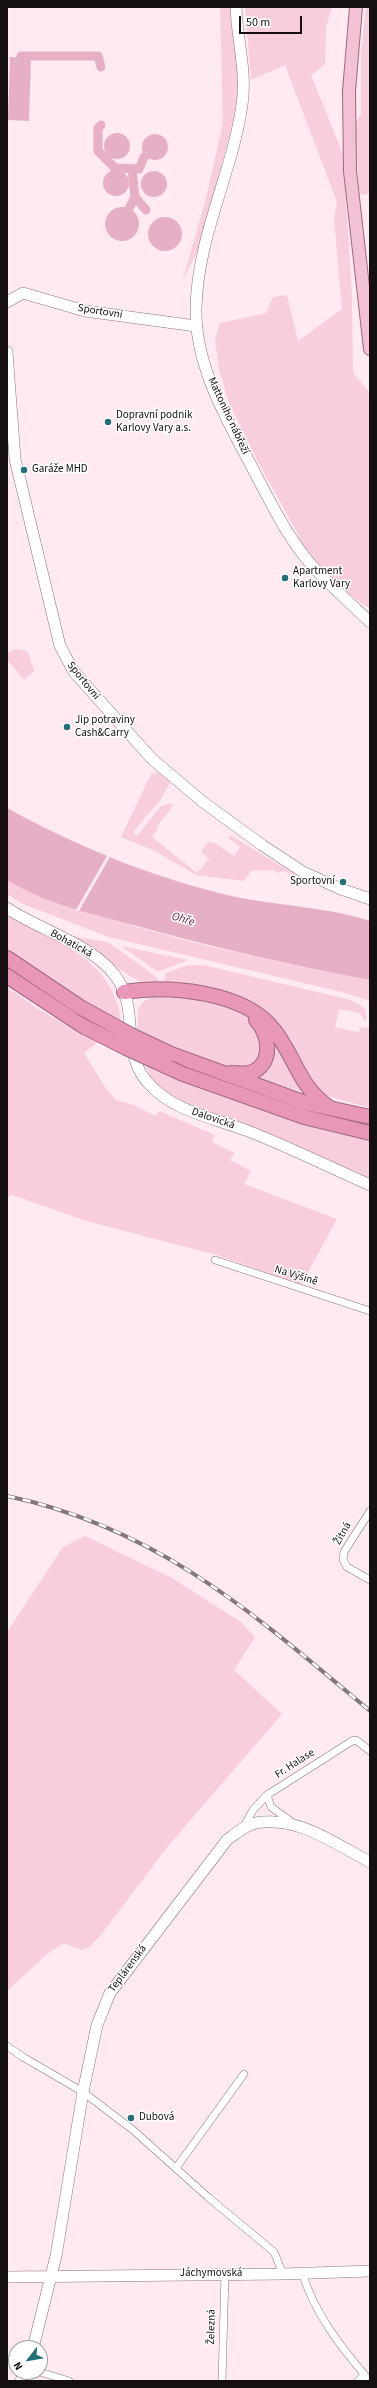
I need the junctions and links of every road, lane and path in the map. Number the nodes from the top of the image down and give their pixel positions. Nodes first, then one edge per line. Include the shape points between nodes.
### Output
1 (236, 7) edge
2 (356, 7) edge
3 (7, 302) edge
4 (196, 326) junction
5 (370, 349) edge
6 (7, 352) edge
7 (370, 622) edge
8 (370, 898) edge
9 (7, 908) edge
10 (7, 958) edge
11 (7, 976) edge
12 (124, 992) junction
13 (229, 1001) junction
14 (218, 1072) junction
15 (330, 1108) junction
16 (370, 1117) edge
17 (370, 1133) edge
18 (370, 1185) edge
19 (215, 1260) dead end
20 (370, 1311) edge
21 (370, 1511) edge
22 (370, 1580) edge
23 (370, 1751) edge
24 (267, 1795) junction
25 (296, 1825) junction
26 (243, 1829) junction
27 (370, 1862) edge
28 (7, 2046) edge
29 (244, 2074) dead end
30 (83, 2092) junction
31 (176, 2168) junction
32 (370, 2270) edge
33 (302, 2272) junction
34 (225, 2273) junction
35 (283, 2274) junction
36 (51, 2275) junction
37 (7, 2277) edge
38 (35, 2340) edge
39 (48, 2374) edge
40 (364, 2375) junction
41 (69, 2381) edge
42 (222, 2381) edge
43 (358, 2381) edge
44 (370, 2381) edge

1 - 4 street, Mattoniho nábřeží via 243,61 242,103 234,144 201,261
2 - 5 main road via 349,91 350,171
3 - 4 street, Sportovní via 23,293 85,311
4 - 7 street, Mattoniho nábřeží via 215,394 288,533 316,570
6 - 8 street, Sportovní via 14,459 60,646 74,672 152,759 203,802 303,872 341,889
9 - 12 street, Bohatická via 100,961 120,982
10 - 14 highway, bridge via 80,1007 131,1035
11 - 17 highway, bridge via 83,1026 183,1074 304,1116
12 - 13 highway via 158,989 185,991
12 - 18 street, Dalovická via 135,1066 156,1091 186,1109 248,1131
13 - 14 highway via 260,1024 268,1044 267,1053 264,1061 248,1074
13 - 15 highway via 252,1010 265,1019 283,1043 298,1074 312,1092
14 - 15 highway via 306,1103
15 - 16 highway
19 - 20 street, Na Výšině
21 - 22 street, Žitná via 344,1552 343,1560 347,1567
23 - 24 street, Fr. Halase via 356,1740 352,1741
24 - 25 street via 271,1807
24 - 26 street via 253,1810
25 - 26 street, Teplárenská via 278,1822 255,1823
25 - 27 street, Teplárenská
26 - 30 street, Teplárenská via 227,1840 110,1993 97,2025
28 - 30 street
29 - 31 street
30 - 31 street via 133,2130
30 - 36 street, Teplárenská
31 - 35 street via 274,2252
32 - 33 street, Jáchymovská
33 - 35 street, Jáchymovská
33 - 40 street via 308,2294
34 - 35 street, Jáchymovská
34 - 36 street, Jáchymovská
34 - 42 street, Železná
36 - 37 street, Jáchymovská
36 - 38 street, Teplárenská
39 - 41 street
40 - 43 street
40 - 44 street

